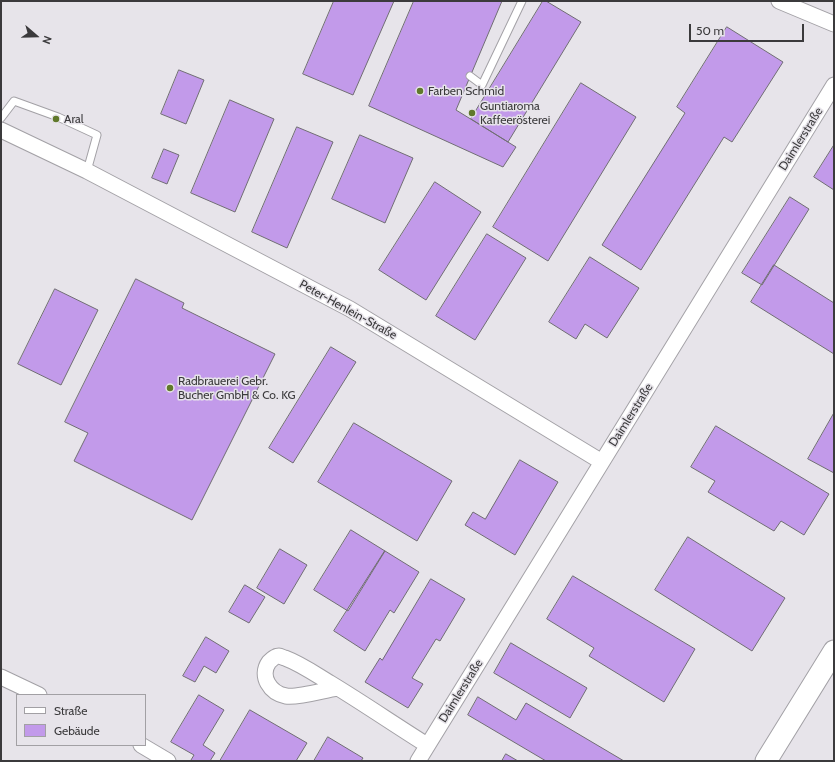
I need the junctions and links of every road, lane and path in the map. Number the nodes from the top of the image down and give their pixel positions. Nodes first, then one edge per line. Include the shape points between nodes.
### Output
1 (522, 1) edge
2 (779, 1) edge
3 (834, 24) edge
4 (470, 76) dead end
5 (834, 85) edge
6 (1, 118) edge
7 (1, 130) edge
8 (87, 170) junction
9 (602, 462) junction
10 (834, 651) edge
11 (1, 677) edge
12 (337, 688) dead end
13 (37, 694) edge
14 (143, 746) edge
15 (427, 746) junction
16 (168, 761) edge
17 (418, 761) edge
18 (766, 761) edge

1 - 4 lane via 482,85
2 - 3 street
5 - 9 street, Daimlerstraße
6 - 8 lane via 14,101 58,117 97,136
7 - 8 street, Peter-Henlein-Straße
8 - 9 street, Peter-Henlein-Straße via 350,309
9 - 15 street, Daimlerstraße
10 - 18 main road
11 - 13 street
12 - 15 street
14 - 16 street
15 - 17 street, Daimlerstraße

